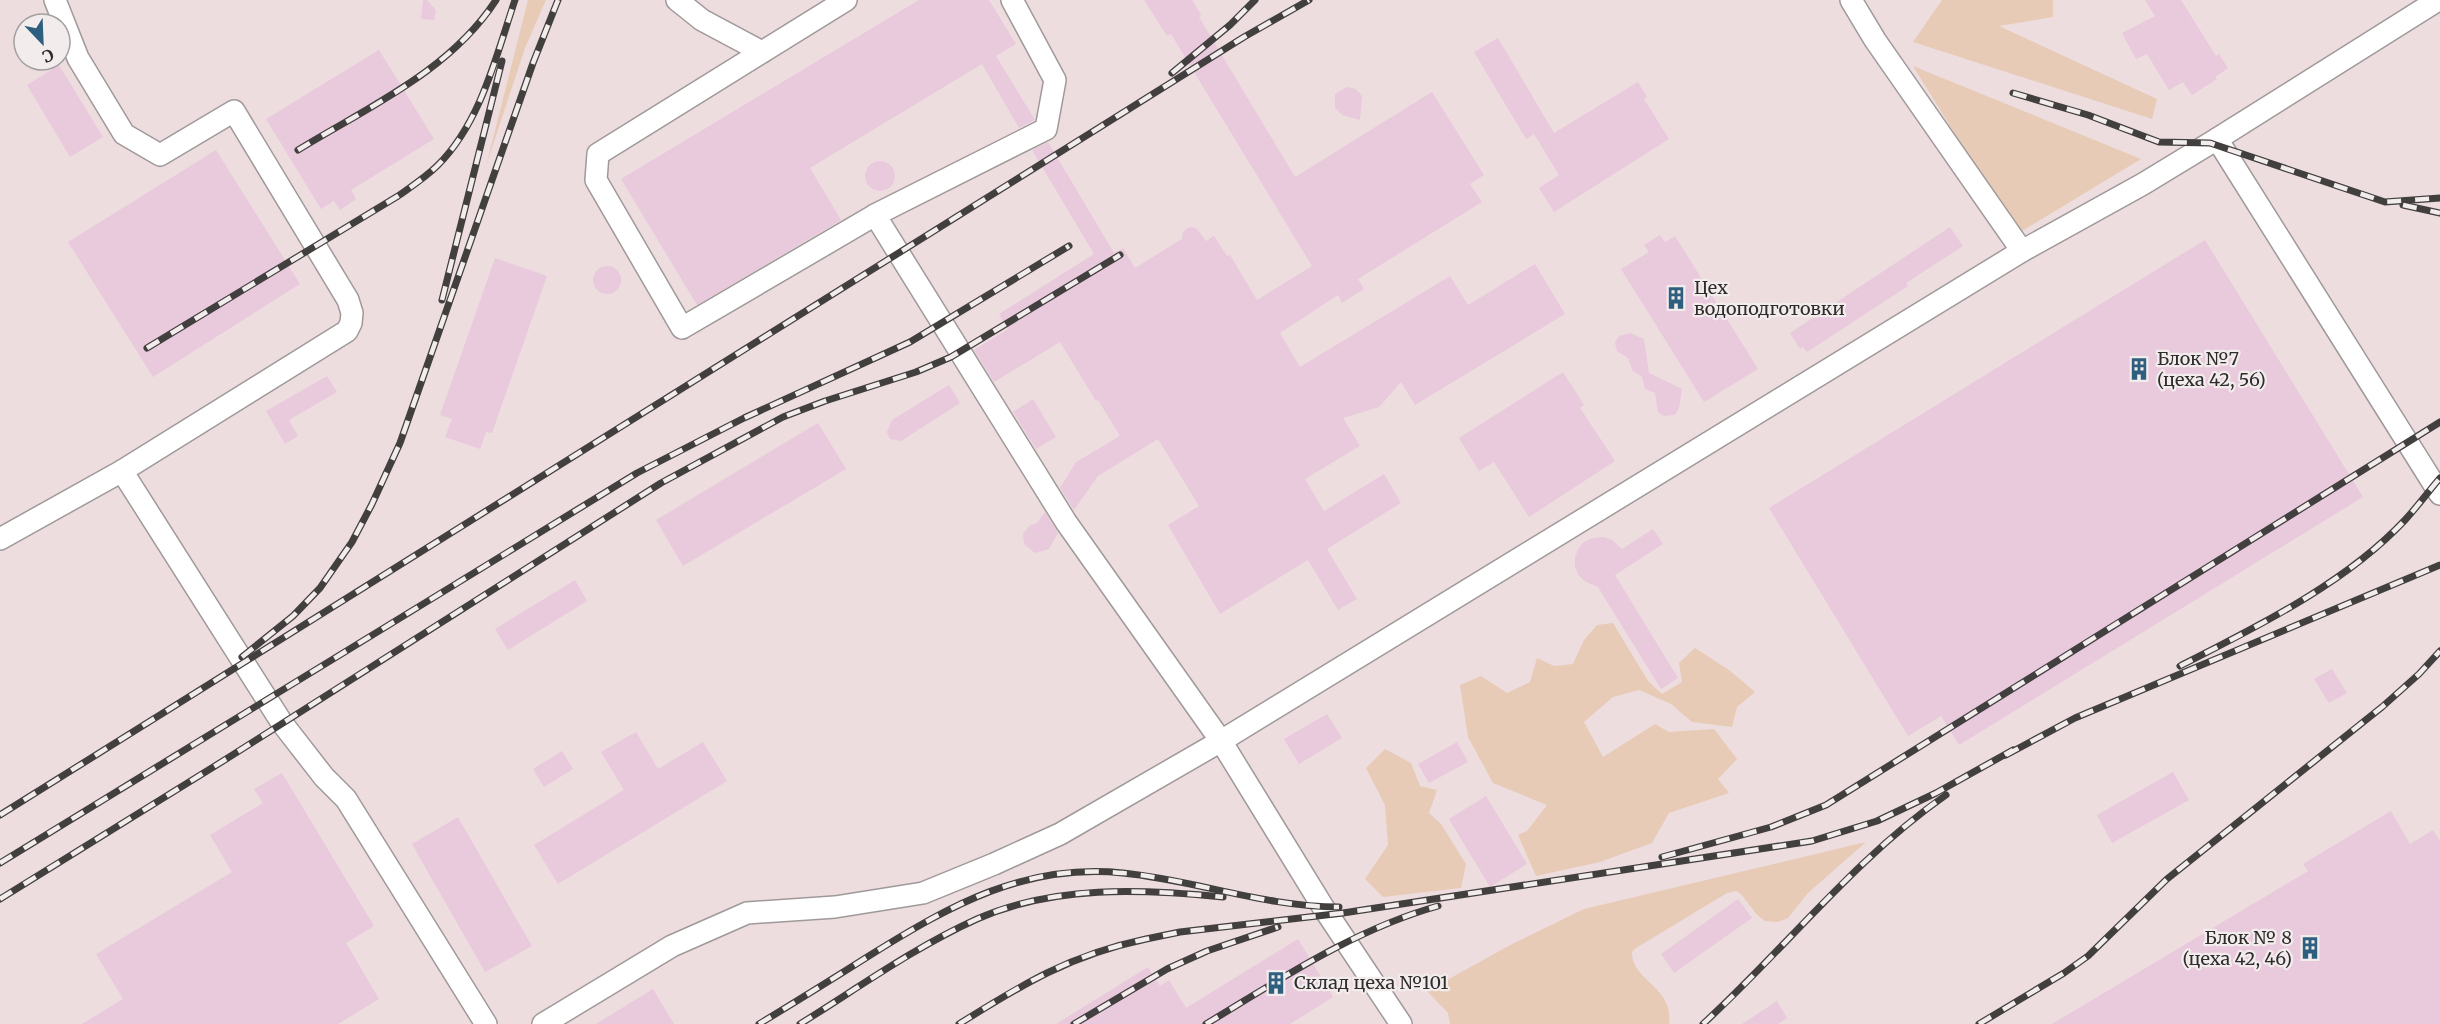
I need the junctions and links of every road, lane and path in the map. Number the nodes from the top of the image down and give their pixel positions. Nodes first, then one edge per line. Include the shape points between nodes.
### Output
1 (55, 0) edge
2 (676, 0) edge
3 (846, 0) edge
4 (1012, 0) edge
5 (1851, 0) edge
6 (2438, 0) edge
7 (762, 52) junction
8 (2217, 139) junction
9 (875, 215) junction
10 (2022, 251) junction
11 (122, 471) junction
12 (2440, 494) edge
13 (0, 539) edge
14 (1221, 741) junction
15 (486, 1024) edge
16 (543, 1024) edge
17 (1401, 1024) edge

1 - 11 lane via 78,58 124,134 160,155 234,111 317,245 352,313 347,331
2 - 7 lane via 702,20
3 - 7 lane
4 - 9 lane via 1055,80 1046,129
5 - 10 lane
6 - 8 lane
7 - 9 lane via 598,154 596,180 682,328
8 - 10 lane
8 - 12 lane
9 - 14 lane via 1066,522
10 - 14 lane
11 - 13 lane
11 - 15 lane via 282,723 324,777 346,798
14 - 16 lane via 1060,834 994,864 923,893 835,907 747,913 672,946
14 - 17 lane via 1323,907

